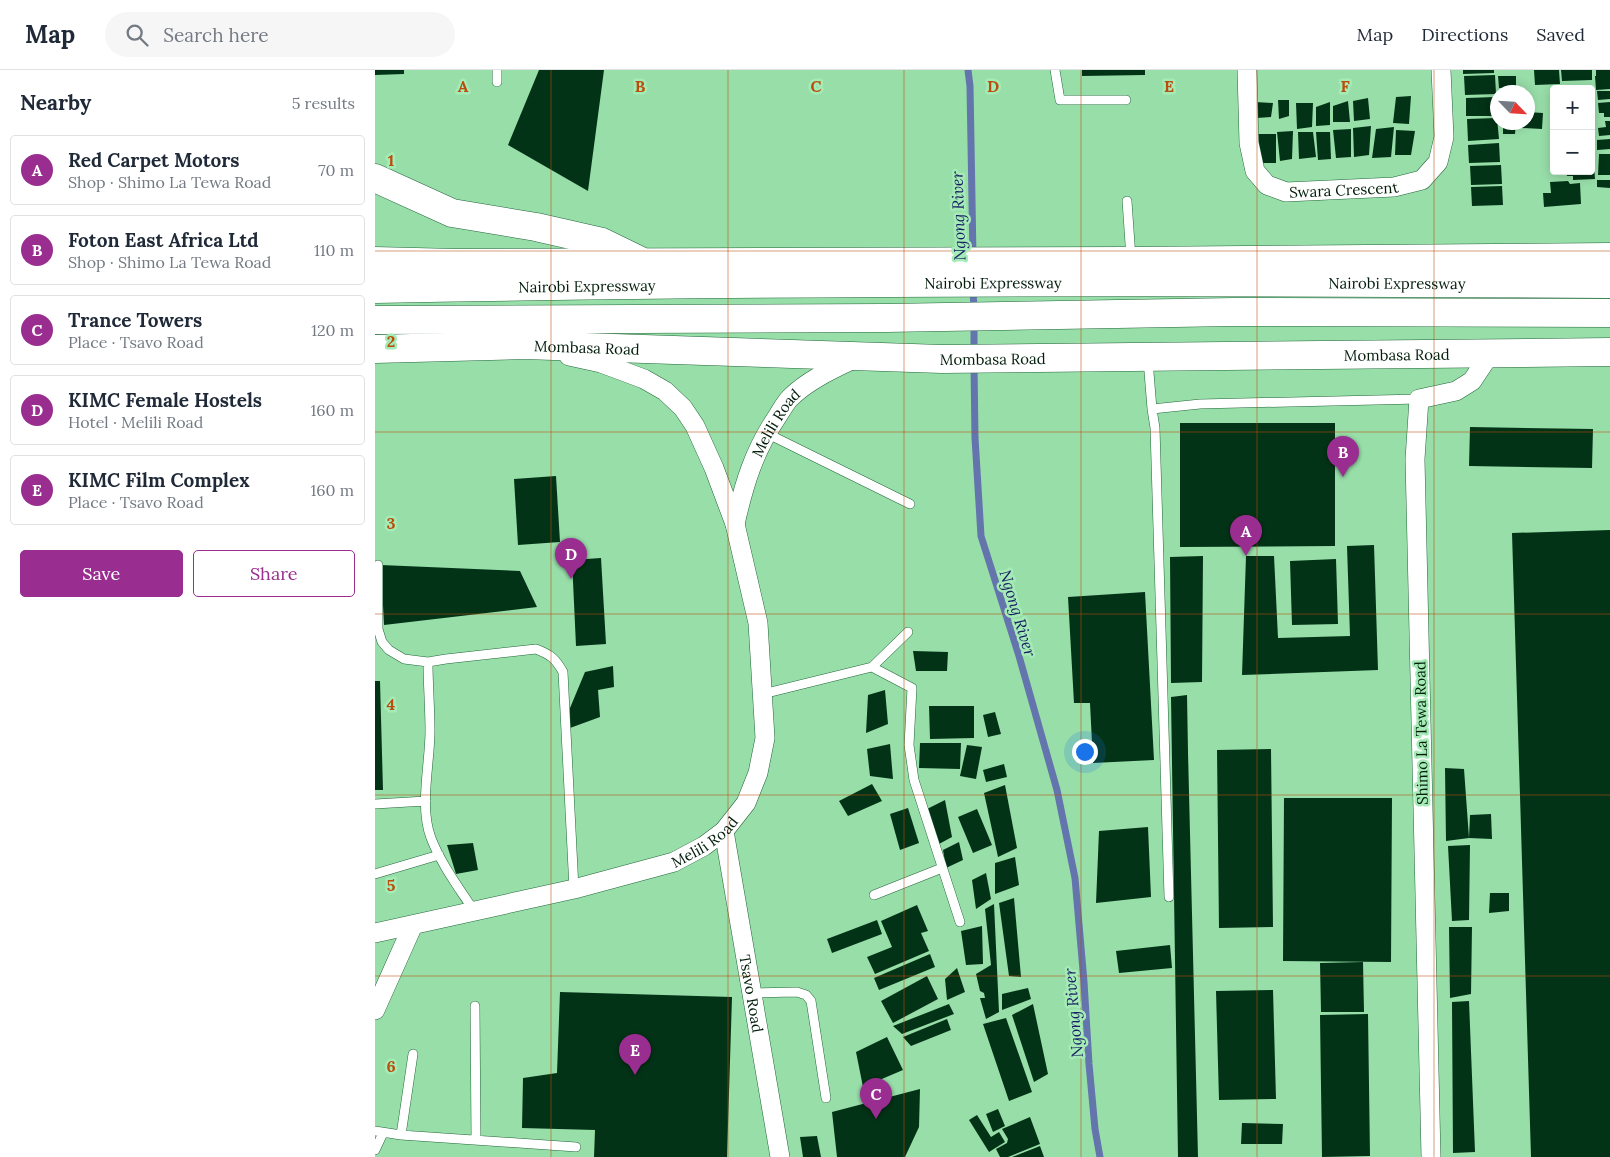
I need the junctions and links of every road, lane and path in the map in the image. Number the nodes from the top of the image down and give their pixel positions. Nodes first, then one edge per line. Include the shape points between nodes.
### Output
1 (497, 70) edge
2 (1055, 70) edge
3 (1247, 70) edge
4 (1441, 70) edge
5 (497, 82) dead end
6 (1125, 100) dead end
7 (375, 178) edge
8 (1127, 201) dead end
9 (1610, 257) edge
10 (375, 261) edge
11 (1132, 261) junction
12 (643, 263) junction
13 (1610, 284) edge
14 (375, 289) edge
15 (1610, 313) edge
16 (375, 320) edge
17 (524, 345) junction
18 (375, 349) edge
19 (1610, 352) edge
20 (1490, 354) junction
21 (861, 356) junction
22 (1148, 358) junction
23 (1419, 399) junction
24 (1152, 409) junction
25 (766, 433) junction
26 (910, 504) dead end
27 (735, 524) junction
28 (378, 565) dead end
29 (908, 632) dead end
30 (428, 662) junction
31 (872, 667) junction
32 (763, 694) junction
33 (426, 801) junction
34 (375, 804) edge
35 (724, 830) junction
36 (439, 855) junction
37 (942, 868) junction
38 (375, 874) edge
39 (574, 889) junction
40 (874, 895) dead end
41 (1169, 897) dead end
42 (474, 912) junction
43 (960, 922) dead end
44 (413, 925) junction
45 (375, 933) edge
46 (752, 993) junction
47 (475, 1006) dead end
48 (375, 1010) edge
49 (413, 1054) dead end
50 (826, 1098) dead end
51 (379, 1132) edge
52 (401, 1135) junction
53 (476, 1140) junction
54 (576, 1147) dead end
55 (375, 1150) edge
56 (780, 1157) edge
57 (1431, 1157) edge

1 - 5 lane
2 - 6 lane via 1060,100
3 - 4 street, Swara Crescent via 1249,143 1255,171 1267,184 1286,192 1394,187 1422,180 1438,162 1444,137
7 - 12 highway via 452,213 602,242
8 - 11 lane
9 - 11 highway
10 - 12 highway
11 - 12 highway
13 - 14 highway, Nairobi Expressway via 1213,281 625,284
15 - 16 highway, Nairobi Expressway via 1233,312 886,318
17 - 18 highway, Mombasa Road
17 - 21 highway, Mombasa Road
17 - 27 street, Melili Road via 601,363 644,379 665,391 683,408 695,426
19 - 20 highway, Mombasa Road
20 - 22 highway, Mombasa Road
20 - 23 street via 1472,381 1456,391
21 - 22 highway, Mombasa Road
21 - 25 street, Melili Road via 818,377 789,398
22 - 24 lane
23 - 24 lane via 1200,404
23 - 57 street, Shimo La Tewa Road via 1415,459
24 - 41 lane
25 - 26 lane
25 - 27 street, Melili Road via 751,466
27 - 32 street, Melili Road via 758,622
28 - 30 lane via 378,629 382,642 404,659
29 - 31 lane
30 - 33 lane via 430,731
30 - 39 lane via 536,649 556,659 563,672
31 - 32 lane
31 - 37 lane via 912,688 909,745 914,780
32 - 35 street, Melili Road via 765,738 758,773 746,803
33 - 34 lane
33 - 36 lane via 431,837
35 - 39 street, Melili Road via 704,846 674,862
35 - 46 street, Tsavo Road
36 - 38 lane
36 - 42 lane
37 - 40 lane
37 - 43 lane
39 - 42 street, Melili Road
42 - 44 street, Melili Road
44 - 45 street, Melili Road
44 - 48 street
46 - 50 lane via 797,992 811,1001
46 - 56 street, Tsavo Road
47 - 53 lane
49 - 52 lane
51 - 52 lane
51 - 55 lane
52 - 53 lane
53 - 54 lane

